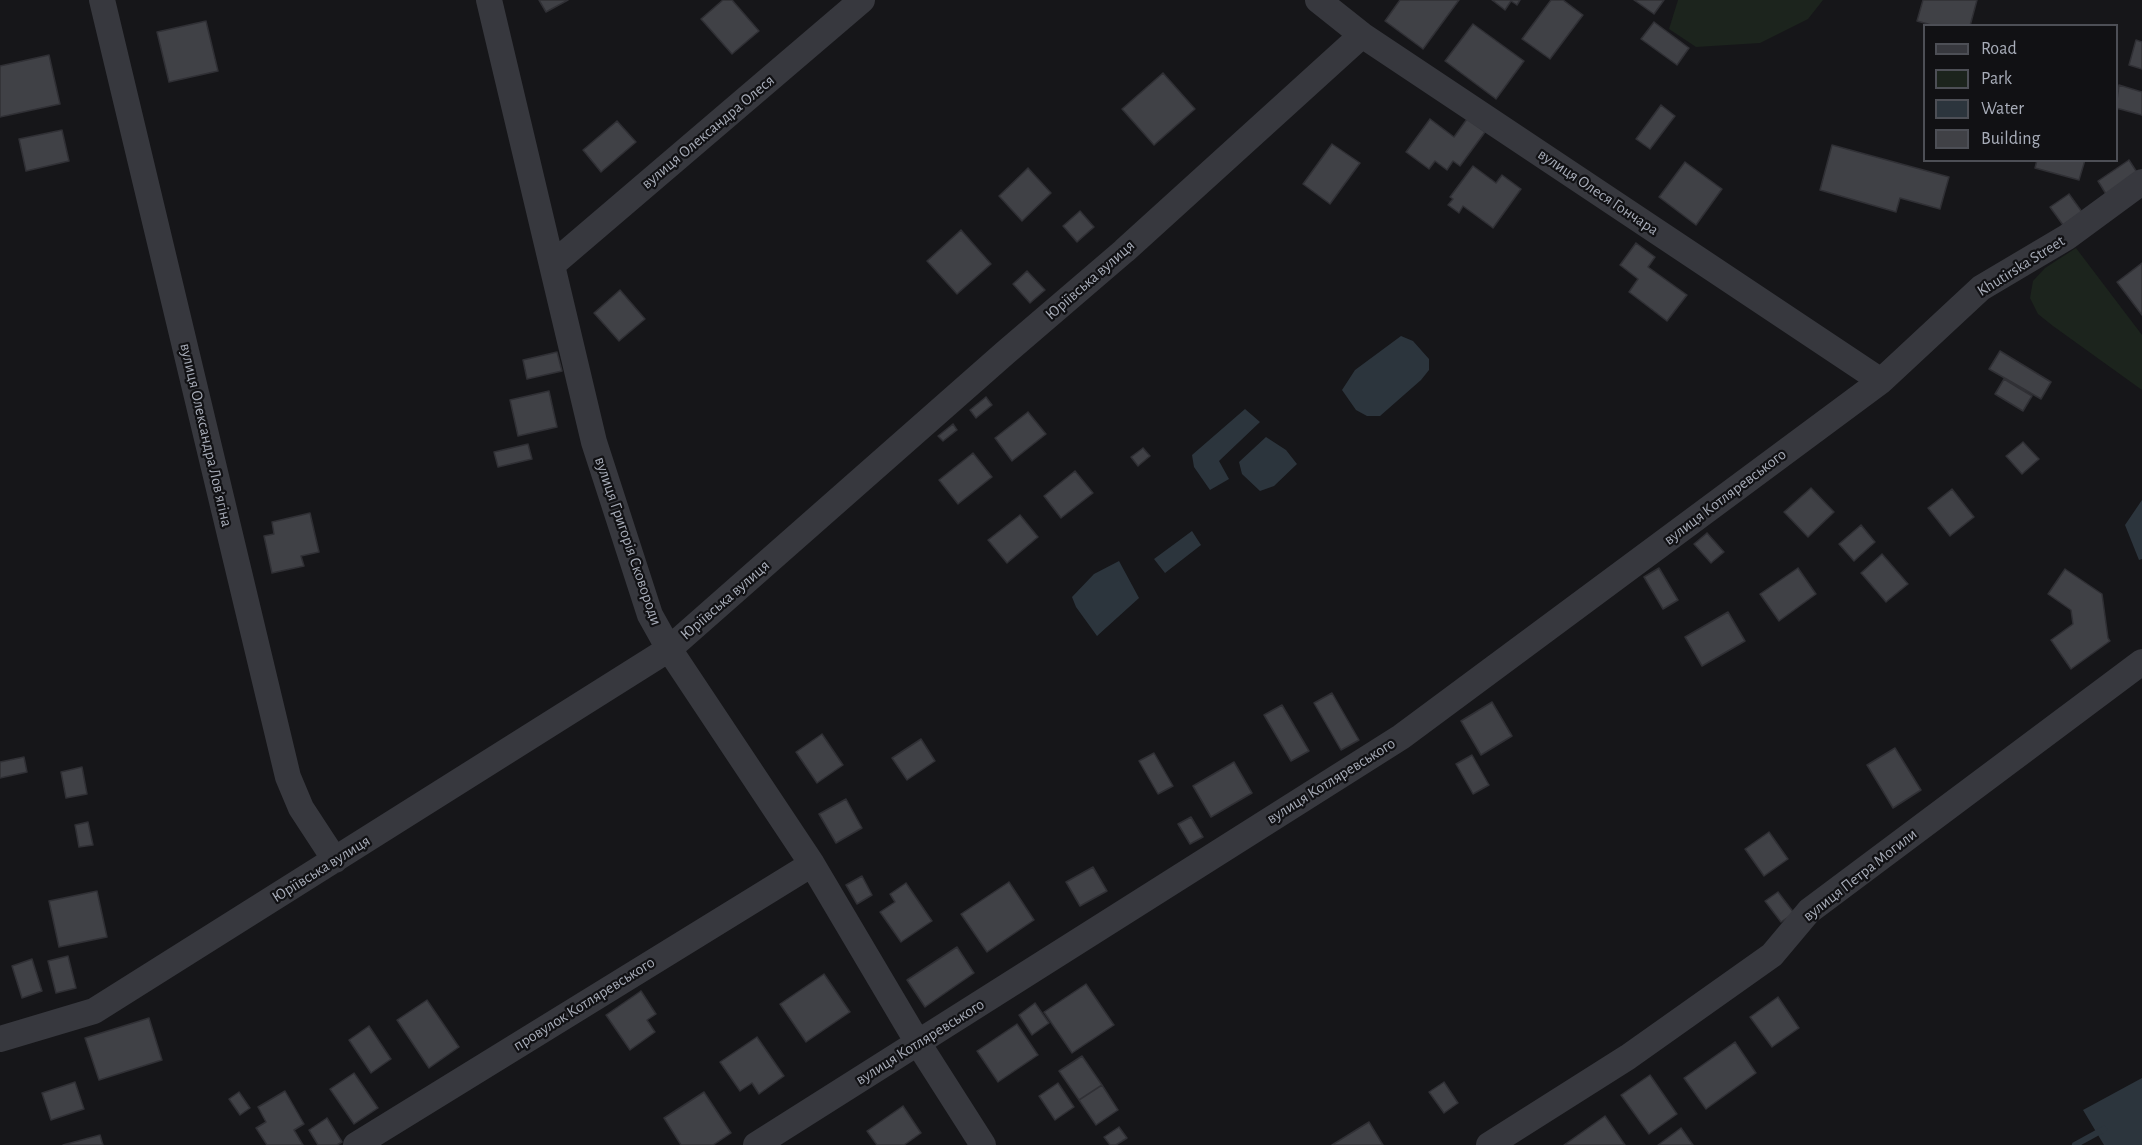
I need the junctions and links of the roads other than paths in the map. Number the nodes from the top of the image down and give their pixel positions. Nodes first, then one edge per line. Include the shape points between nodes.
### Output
1 (102, 0) edge
2 (489, 0) edge
3 (862, 0) edge
4 (1318, 0) edge
5 (1362, 35) junction
6 (2142, 182) edge
7 (553, 264) junction
8 (1881, 381) junction
9 (669, 649) junction
10 (2142, 662) edge
11 (335, 860) junction
12 (812, 864) junction
13 (0, 1039) edge
14 (918, 1043) junction
15 (356, 1145) edge
16 (756, 1145) edge
17 (983, 1145) edge
18 (1489, 1145) edge

1 - 11 street, вулиця Олександра Ловʼягіна via 288,777 301,808
2 - 7 street, вулиця Григорія Сковороди
3 - 7 street, вулиця Олександра Олеся
4 - 5 street, вулиця Олеся Гончара
5 - 8 street, вулиця Олеся Гончара
5 - 9 street, Юріївська вулиця via 1124,251
6 - 8 street, Khutirska Street via 2067,237 1981,288
7 - 9 street, вулиця Григорія Сковороди via 594,442 650,615
8 - 14 street, вулиця Котляревського via 1401,736
9 - 11 street, Юріївська вулиця
9 - 12 street, вулиця Григорія Сковороди
10 - 18 street, вулиця Петра Могили via 1809,910 1772,955 1628,1057
11 - 13 street, Юріївська вулиця via 94,1011
12 - 14 street, вулиця Григорія Сковороди
12 - 15 street, провулок Котляревського
14 - 16 street, вулиця Котляревського
14 - 17 street, вулиця Григорія Сковороди

